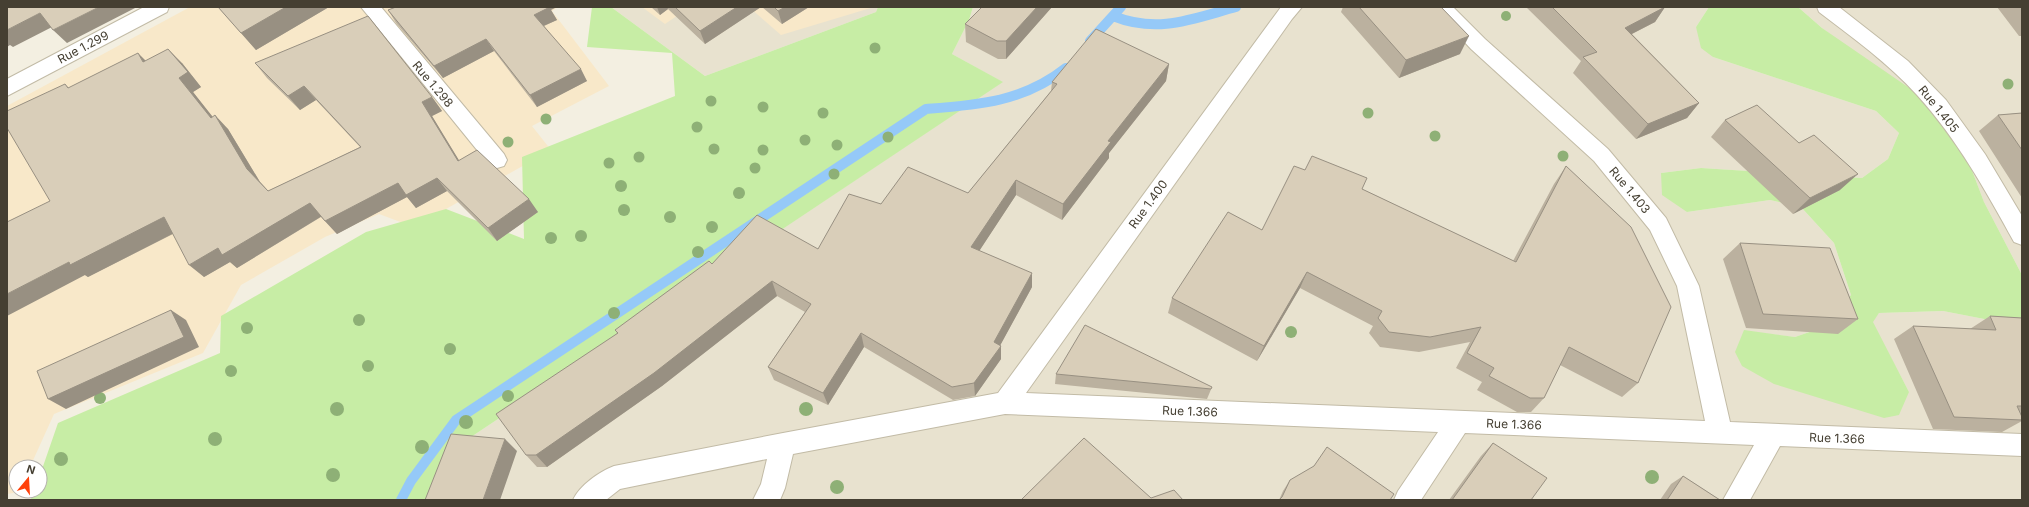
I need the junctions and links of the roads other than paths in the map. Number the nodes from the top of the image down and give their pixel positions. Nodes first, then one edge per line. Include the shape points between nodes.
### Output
1 (160, 7) edge
2 (370, 7) edge
3 (1293, 7) edge
4 (1441, 7) edge
5 (1826, 7) edge
6 (7, 88) edge
7 (497, 160) dead end
8 (2022, 236) edge
9 (1005, 403) junction
10 (1459, 422) junction
11 (1720, 433) junction
12 (1774, 435) junction
13 (782, 444) junction
14 (2022, 445) edge
15 (586, 500) edge
16 (766, 500) edge
17 (1407, 500) edge
18 (1736, 500) edge

1 - 6 street, Rue 1.299
2 - 7 street, Rue 1.298
3 - 9 street, Rue 1.400 via 1285,14
4 - 11 street, Rue 1.403 via 1478,44 1601,155 1658,224 1688,286
5 - 8 street, Rue 1.405 via 1897,63 1925,90 1957,131 1997,191
9 - 10 street, Rue 1.366
9 - 13 street, Rue 1.366
10 - 11 street, Rue 1.366
10 - 17 street
11 - 12 street, Rue 1.366
12 - 14 street, Rue 1.366
12 - 18 street
13 - 15 street, Rue 1.366 via 614,478
13 - 16 street via 773,488

